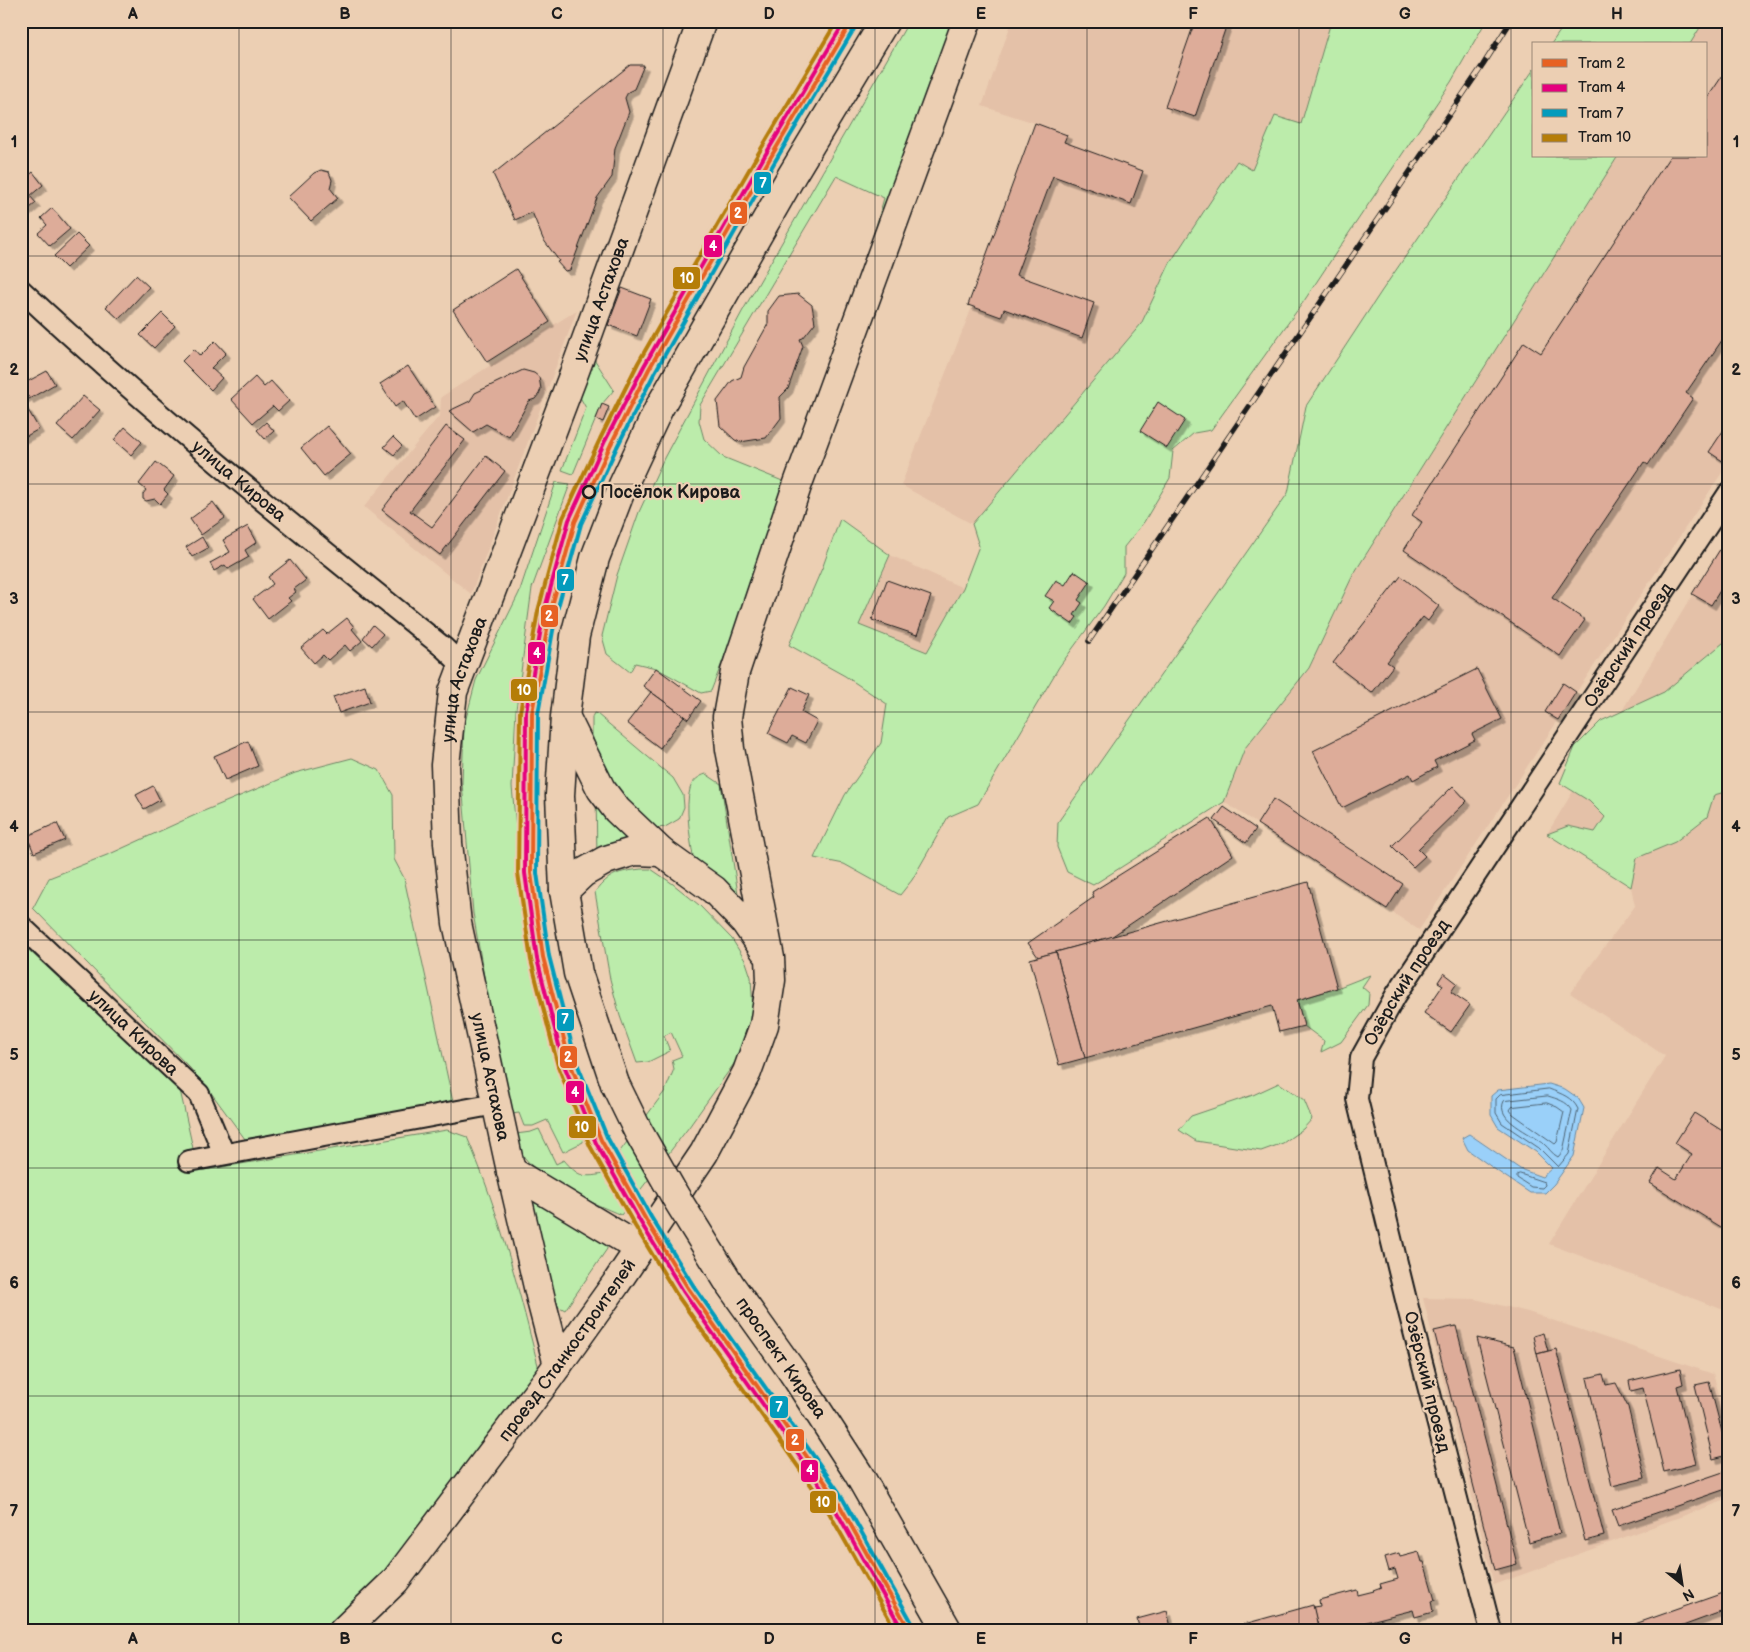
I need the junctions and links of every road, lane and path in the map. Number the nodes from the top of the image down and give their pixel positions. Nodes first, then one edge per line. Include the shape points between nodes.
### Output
1 (702, 21) edge
2 (885, 21) edge
3 (967, 21) edge
4 (21, 290) edge
5 (1729, 493) edge
6 (463, 666) junction
7 (565, 716) junction
8 (661, 852) junction
9 (564, 891) junction
10 (21, 926) edge
11 (770, 958) junction
12 (496, 1104) junction
13 (224, 1154) junction
14 (189, 1161) dead end
15 (511, 1171) junction
16 (639, 1248) junction
17 (558, 1365) junction
18 (343, 1631) edge
19 (948, 1631) edge
20 (1491, 1631) edge

1 - 6 main road, улица Астахова
2 - 7 main road via 704,326 659,408 623,485 595,558 575,636
3 - 11 main road via 796,489 735,672 727,717 730,749
4 - 6 street, улица Кирова via 234,478
5 - 20 street, Озёрский проезд via 1396,995 1361,1058 1357,1100
6 - 12 main road, улица Астахова via 453,692 445,765 448,843 457,923
7 - 8 main road via 601,789 617,810
7 - 9 main road via 560,795
8 - 9 main road via 635,851 606,860 583,872
8 - 11 main road via 714,890 745,922
9 - 19 main road, проспект Кирова, bridge via 578,973 616,1084 638,1131 731,1286 794,1374 858,1473
10 - 13 street, улица Кирова via 199,1094
11 - 16 main road, проезд Станкостроителей via 771,980 764,1025 747,1072 704,1153
12 - 13 street
12 - 15 main road, улица Астахова
13 - 14 street
15 - 16 main road
15 - 17 main road, улица Астахова
16 - 17 main road, проезд Станкостроителей
17 - 18 main road, проезд Станкостроителей via 395,1581

